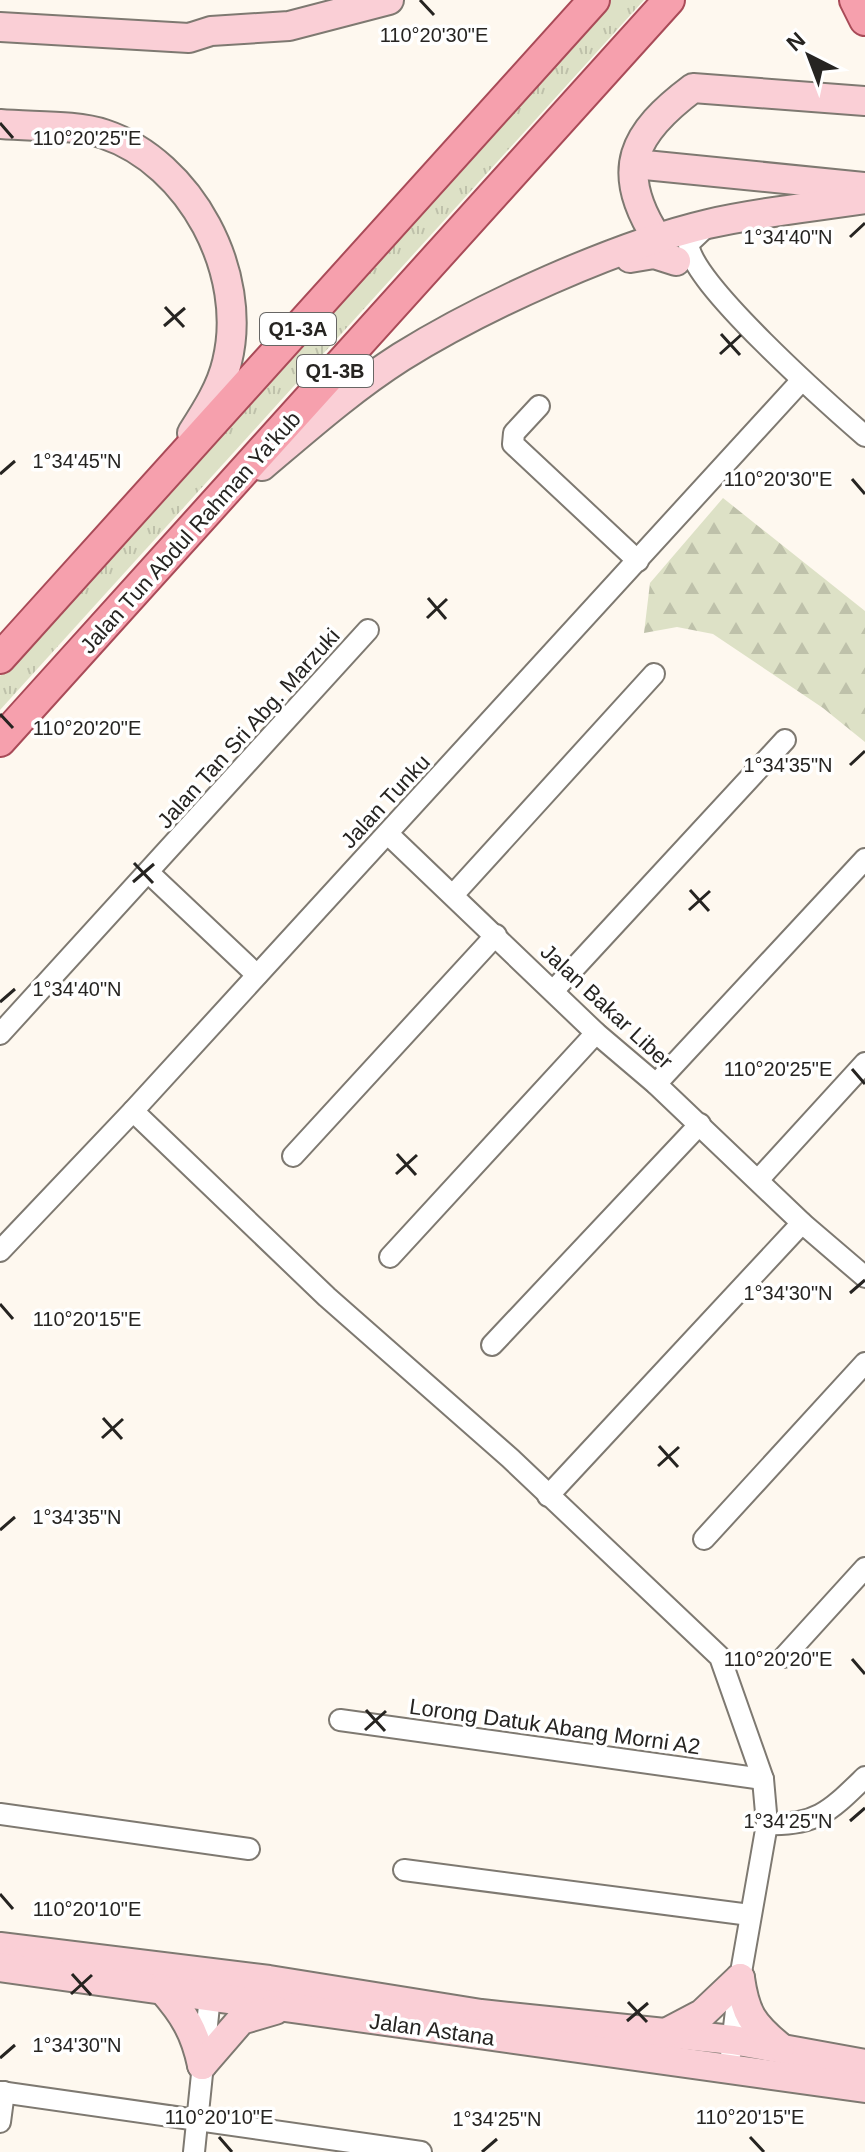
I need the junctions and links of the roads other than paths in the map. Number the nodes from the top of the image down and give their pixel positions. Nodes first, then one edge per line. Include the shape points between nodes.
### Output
1 (305, 0) edge
2 (594, 0) edge
3 (669, 0) edge
4 (855, 0) edge
5 (372, 2) edge
6 (865, 20) edge
7 (0, 27) edge
8 (252, 30) junction
9 (864, 100) edge
10 (0, 124) edge
11 (635, 164) junction
12 (865, 187) edge
13 (865, 199) edge
14 (710, 224) junction
15 (657, 238) junction
16 (619, 255) junction
17 (676, 261) junction
18 (730, 308) junction
19 (802, 380) junction
20 (539, 406) dead end
21 (865, 436) edge
22 (164, 478) junction
23 (215, 506) junction
24 (638, 561) junction
25 (368, 630) dead end
26 (0, 658) edge
27 (654, 674) dead end
28 (785, 740) dead end
29 (0, 741) edge
30 (388, 834) junction
31 (865, 859) edge
32 (149, 873) junction
33 (453, 895) junction
34 (496, 935) junction
35 (257, 975) junction
36 (554, 990) junction
37 (596, 1033) junction
38 (0, 1034) edge
39 (865, 1063) edge
40 (656, 1084) junction
41 (133, 1111) junction
42 (700, 1124) junction
43 (293, 1156) dead end
44 (759, 1179) junction
45 (802, 1223) junction
46 (0, 1251) edge
47 (390, 1257) dead end
48 (863, 1272) edge
49 (492, 1345) dead end
50 (865, 1363) edge
51 (548, 1496) junction
52 (704, 1539) dead end
53 (865, 1568) edge
54 (784, 1657) dead end
55 (340, 1720) dead end
56 (865, 1777) edge
57 (763, 1779) junction
58 (0, 1814) edge
59 (767, 1824) junction
60 (249, 1849) dead end
61 (404, 1870) dead end
62 (750, 1915) junction
63 (0, 1947) edge
64 (0, 1967) edge
65 (740, 1978) junction
66 (211, 1986) junction
67 (162, 1989) junction
68 (279, 2008) junction
69 (663, 2035) junction
70 (733, 2040) junction
71 (780, 2047) junction
72 (865, 2064) edge
73 (202, 2065) junction
74 (729, 2069) junction
75 (865, 2088) edge
76 (2, 2092) edge
77 (198, 2118) junction
78 (0, 2122) edge
79 (194, 2152) edge
80 (421, 2152) edge

1 - 8 street via 291,17
2 - 22 main road, Q1-3A
3 - 23 main road, Jalan Tun Abdul Rahman Ya'kub / Q1-3B
4 - 6 main road
5 - 8 street via 289,26
7 - 8 street via 189,38 211,31
9 - 11 street via 693,88 648,127
10 - 22 street via 102,133 135,149 194,202 214,233 231,319 228,362 212,401
11 - 12 street
11 - 15 street via 636,200
13 - 14 street
14 - 15 street
14 - 18 street via 695,236 688,252
15 - 16 street
15 - 17 street
16 - 17 street via 654,254
16 - 23 street via 552,280 402,356 341,399
17 - 18 street
18 - 19 street
19 - 21 street
19 - 24 street, Jalan Tunku
20 - 24 street via 514,433 513,444
22 - 26 main road, Q1-3A
23 - 29 main road, Jalan Tun Abdul Rahman Ya'kub / Q1-3B
24 - 30 street, Jalan Tunku
25 - 32 street, Jalan Tan Sri Abg. Marzuki
27 - 33 street
28 - 36 street
30 - 33 street, Jalan Bakar Liber
30 - 35 street, Jalan Tunku
31 - 40 street
32 - 35 street
32 - 38 street, Jalan Tan Sri Abg. Marzuki
33 - 34 street, Jalan Bakar Liber
34 - 36 street, Jalan Bakar Liber
34 - 43 street
35 - 41 street, Jalan Tunku
36 - 37 street, Jalan Bakar Liber
37 - 40 street, Jalan Bakar Liber
37 - 47 street
39 - 44 street
40 - 42 street, Jalan Bakar Liber
41 - 46 street, Jalan Tunku
41 - 51 street via 327,1297
42 - 44 street, Jalan Bakar Liber
42 - 49 street
44 - 45 street, Jalan Bakar Liber
45 - 48 street, Jalan Bakar Liber
45 - 51 street
50 - 52 street
51 - 57 street via 720,1657
53 - 54 street
55 - 57 street, Lorong Datuk Abang Morni A2
56 - 59 street via 828,1814 788,1825
57 - 59 street
58 - 60 street
59 - 62 street
61 - 62 street
62 - 65 street
63 - 66 street, Jalan Astana
64 - 67 street, Jalan Astana
65 - 69 street via 702,2014
65 - 70 street
65 - 71 street via 744,2008
66 - 67 street, Jalan Astana
66 - 68 street, Jalan Astana
66 - 69 street, Jalan Astana
66 - 73 street
67 - 73 street via 196,2034
68 - 73 street via 241,2020
68 - 74 street, Jalan Astana
69 - 70 street, Jalan Astana
70 - 71 street, Jalan Astana
70 - 74 street
71 - 72 street, Jalan Astana
73 - 77 street
74 - 75 street, Jalan Astana
76 - 77 street
76 - 78 street
77 - 79 street
77 - 80 street

